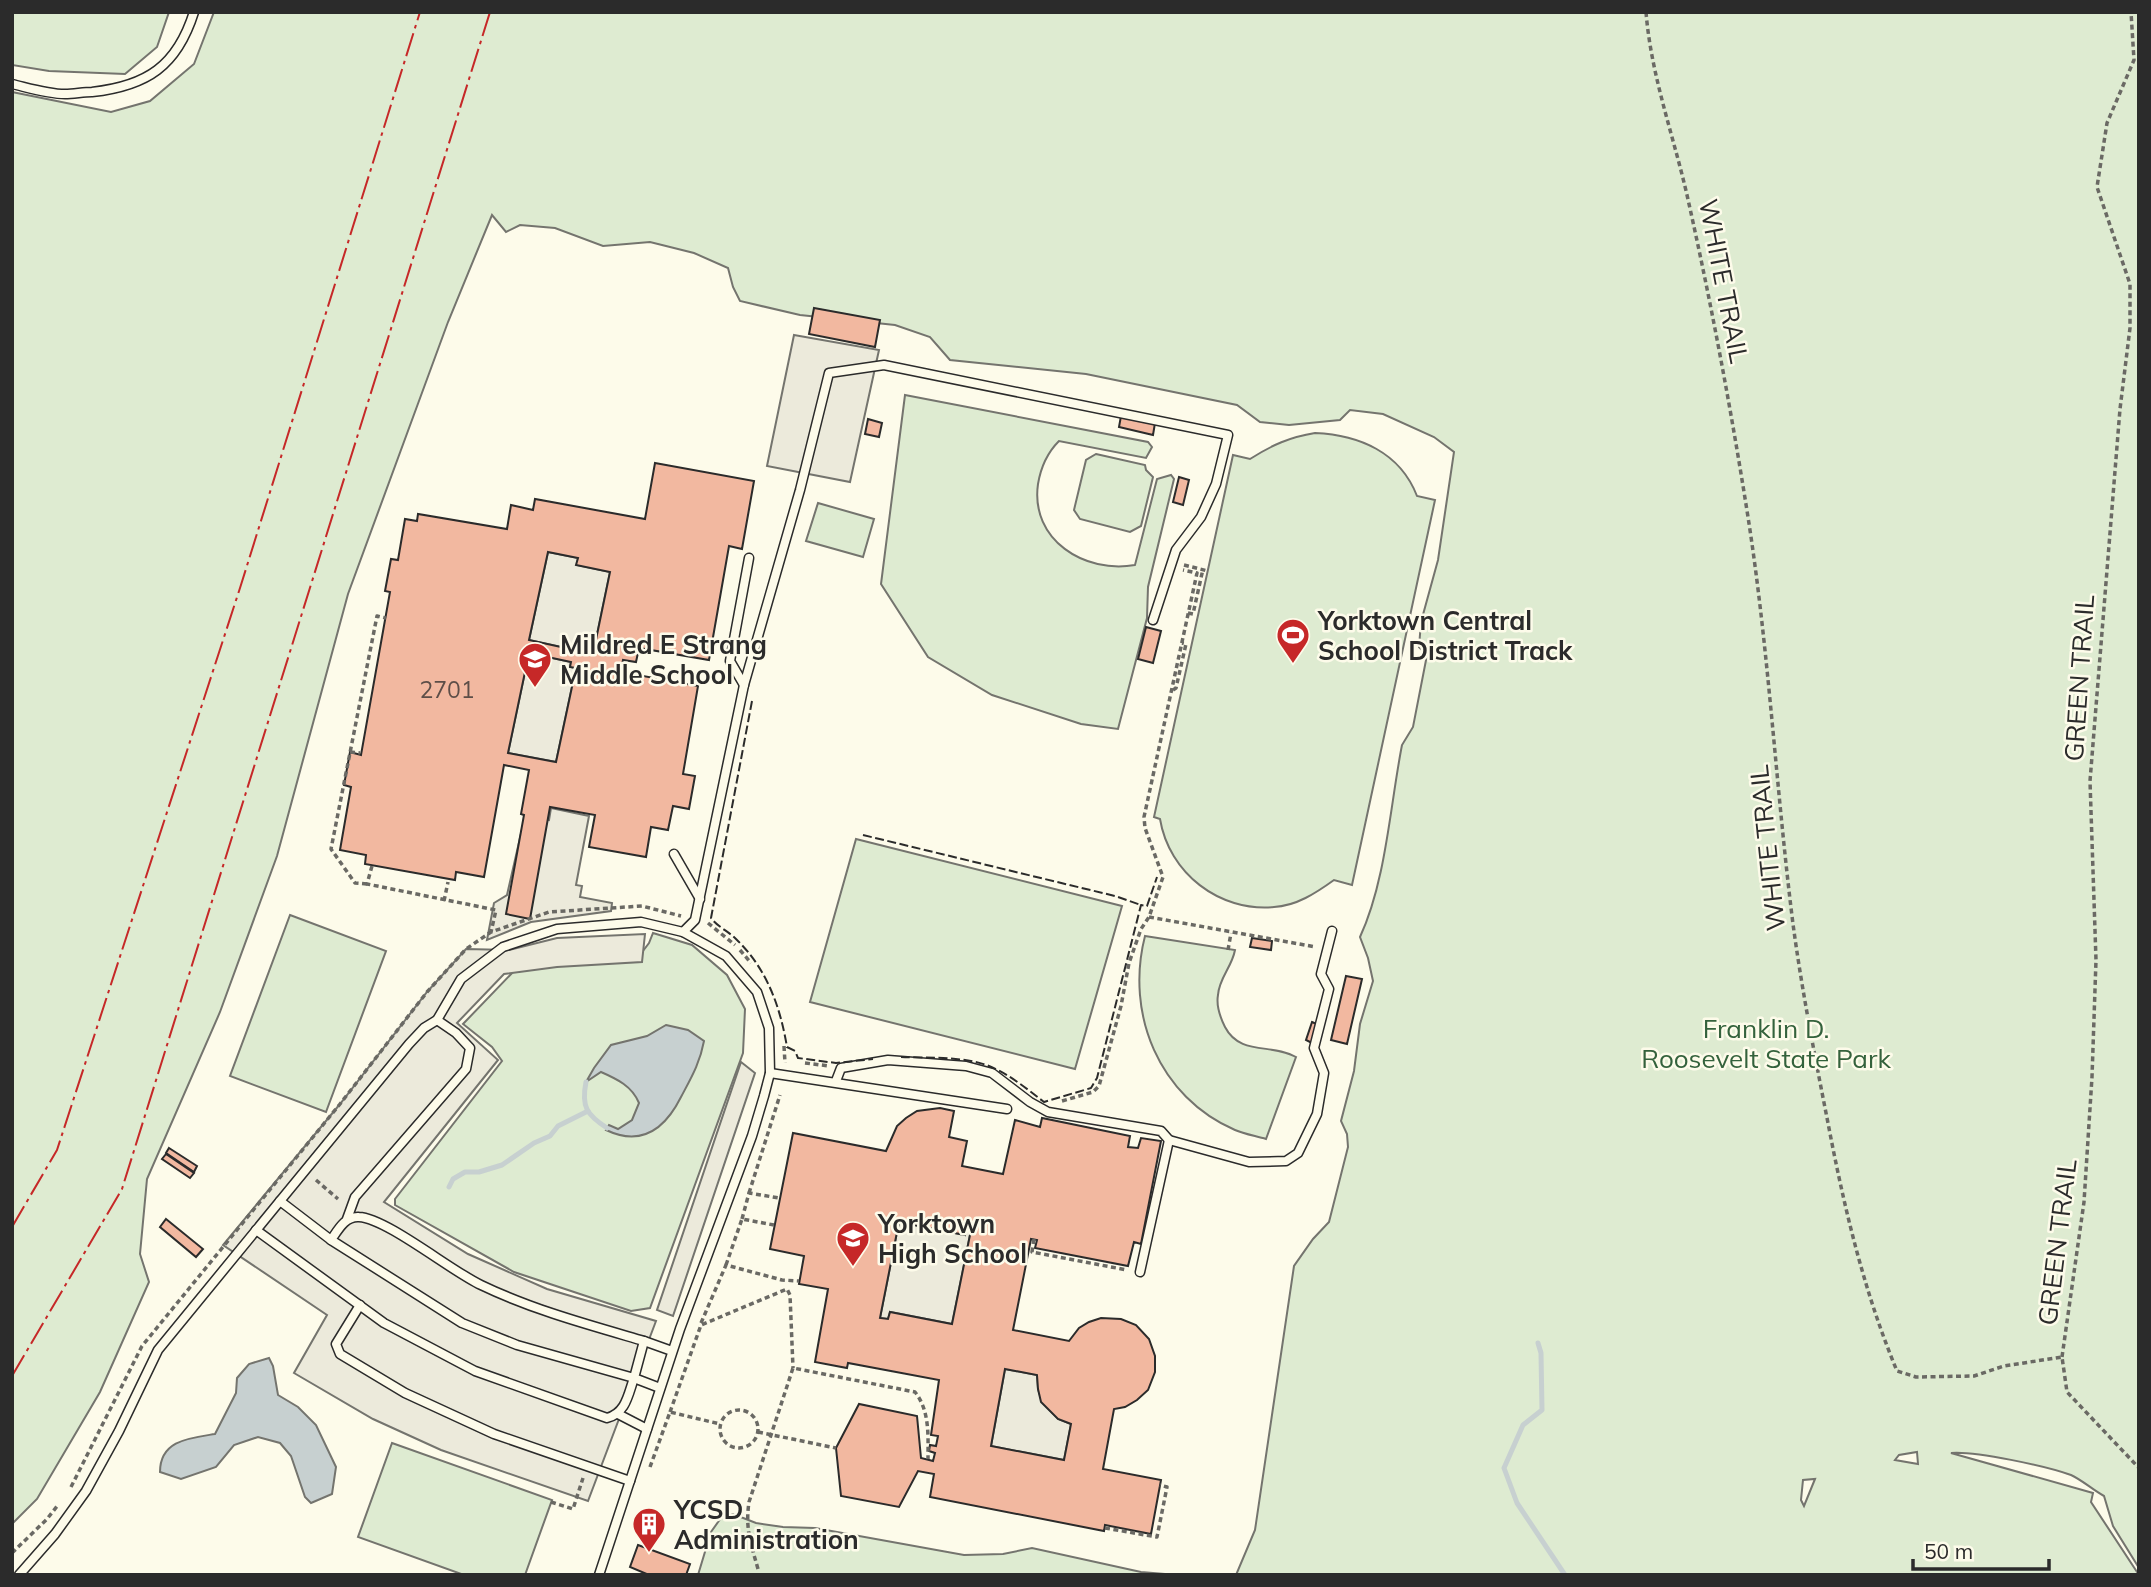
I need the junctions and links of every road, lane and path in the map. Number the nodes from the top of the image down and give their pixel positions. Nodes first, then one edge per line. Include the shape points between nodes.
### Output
1 (194, 12) edge
2 (1646, 12) edge
3 (2131, 12) edge
4 (12, 85) edge
5 (750, 558) dead end
6 (1178, 563) dead end
7 (1177, 569) dead end
8 (1188, 613) junction
9 (386, 618) dead end
10 (1153, 620) dead end
11 (744, 685) junction
12 (350, 752) junction
13 (360, 753) dead end
14 (674, 854) dead end
15 (372, 866) dead end
16 (448, 882) dead end
17 (367, 884) junction
18 (700, 899) junction
19 (444, 901) junction
20 (642, 906) dead end
21 (706, 916) dead end
22 (1149, 917) junction
23 (695, 919) junction
24 (1332, 930) dead end
25 (491, 932) dead end
26 (683, 932) junction
27 (1231, 933) junction
28 (1327, 949) junction
29 (1228, 950) dead end
30 (754, 967) dead end
31 (437, 1020) junction
32 (783, 1037) dead end
33 (786, 1061) dead end
34 (800, 1063) dead end
35 (841, 1068) junction
36 (770, 1073) junction
37 (836, 1081) junction
38 (1007, 1109) dead end
39 (1048, 1112) junction
40 (1168, 1140) junction
41 (316, 1180) dead end
42 (338, 1199) dead end
43 (779, 1199) dead end
44 (280, 1201) junction
45 (347, 1219) junction
46 (741, 1219) junction
47 (774, 1225) dead end
48 (256, 1230) junction
49 (331, 1240) junction
50 (1034, 1240) dead end
51 (726, 1265) junction
52 (1140, 1272) joint
53 (782, 1280) junction
54 (799, 1281) dead end
55 (787, 1289) junction
56 (360, 1305) junction
57 (701, 1325) junction
58 (644, 1341) junction
59 (672, 1351) junction
60 (2062, 1357) junction
61 (793, 1368) junction
62 (634, 1378) junction
63 (660, 1388) junction
64 (670, 1412) junction
65 (618, 1414) junction
66 (720, 1424) junction
67 (647, 1429) junction
68 (758, 1432) junction
69 (771, 1435) junction
70 (836, 1448) dead end
71 (928, 1459) dead end
72 (587, 1466) junction
73 (2139, 1468) edge
74 (648, 1475) dead end
75 (630, 1481) junction
76 (1160, 1485) dead end
77 (551, 1502) dead end
78 (1105, 1528) dead end
79 (758, 1569) dead end
80 (19, 1575) edge
81 (598, 1575) edge

1 - 4 lane via 170,59 148,79 114,89 65,94
2 - 60 path, WHITE TRAIL via 1657,85 1685,186 1739,463 1765,645 1804,999 1836,1166 1867,1289 1897,1371 1916,1377 1974,1376
3 - 60 path, GREEN TRAIL via 2134,60 2107,123 2097,187 2130,284 2130,328 2090,781 2096,960 2084,1202
5 - 11 lane via 730,661
6 - 8 path via 1206,570 1193,614
7 - 8 path via 1197,573
8 - 22 path via 1176,690 1144,817 1163,877
9 - 12 path via 377,616
10 - 11 lane via 1176,550 1201,517 1216,484 1228,435 884,365 829,373
11 - 18 lane
12 - 13 path
12 - 17 path via 331,849 355,883
14 - 18 lane
15 - 17 path
16 - 19 path
17 - 19 path
18 - 23 lane
19 - 25 path via 496,910
20 - 23 path
21 - 30 path via 706,922
22 - 27 path
22 - 39 path via 1129,963 1099,1086 1093,1093 1050,1105
23 - 26 lane
24 - 28 lane
26 - 31 lane via 641,922 557,929 503,947 461,979
26 - 36 lane via 726,956 757,992 769,1028
27 - 28 path
27 - 29 path
28 - 40 lane via 1321,974 1329,989 1314,1048 1324,1073 1317,1114 1298,1153 1286,1160 1249,1163
31 - 44 lane via 409,1044
31 - 45 lane via 470,1048 466,1069 355,1197
32 - 33 path
34 - 35 path
35 - 37 lane
35 - 39 lane via 888,1060 966,1066 992,1073
36 - 37 lane
36 - 59 lane via 752,1136
37 - 38 lane
39 - 40 lane via 1161,1131
40 - 52 lane
41 - 42 path
43 - 46 path via 749,1193
44 - 48 lane
44 - 49 lane
45 - 49 lane
45 - 58 lane via 379,1223 479,1285
46 - 47 path
46 - 51 path
48 - 56 lane
48 - 80 lane via 158,1350 86,1491
49 - 62 lane via 461,1323 517,1345
50 - 52 path via 1032,1252
51 - 53 path
51 - 57 path
53 - 54 path
53 - 55 path
55 - 57 path
55 - 61 path
56 - 65 lane via 384,1323 475,1371 607,1418
56 - 72 lane via 336,1344 340,1354 405,1394 494,1434
57 - 64 path
58 - 59 lane
58 - 62 lane
59 - 63 lane
60 - 73 path via 2067,1392
61 - 69 path
61 - 71 path via 915,1392 928,1422
62 - 63 lane
62 - 65 lane
63 - 67 lane
64 - 66 path
64 - 74 path
65 - 67 lane
66 - 68 path via 729,1411 744,1410 756,1418
66 - 68 path via 723,1439 735,1447 748,1447
67 - 75 lane
68 - 69 path
69 - 70 path
69 - 79 path via 747,1518
72 - 75 lane
72 - 77 path via 573,1509
75 - 81 lane
76 - 78 path via 1167,1487 1157,1537

